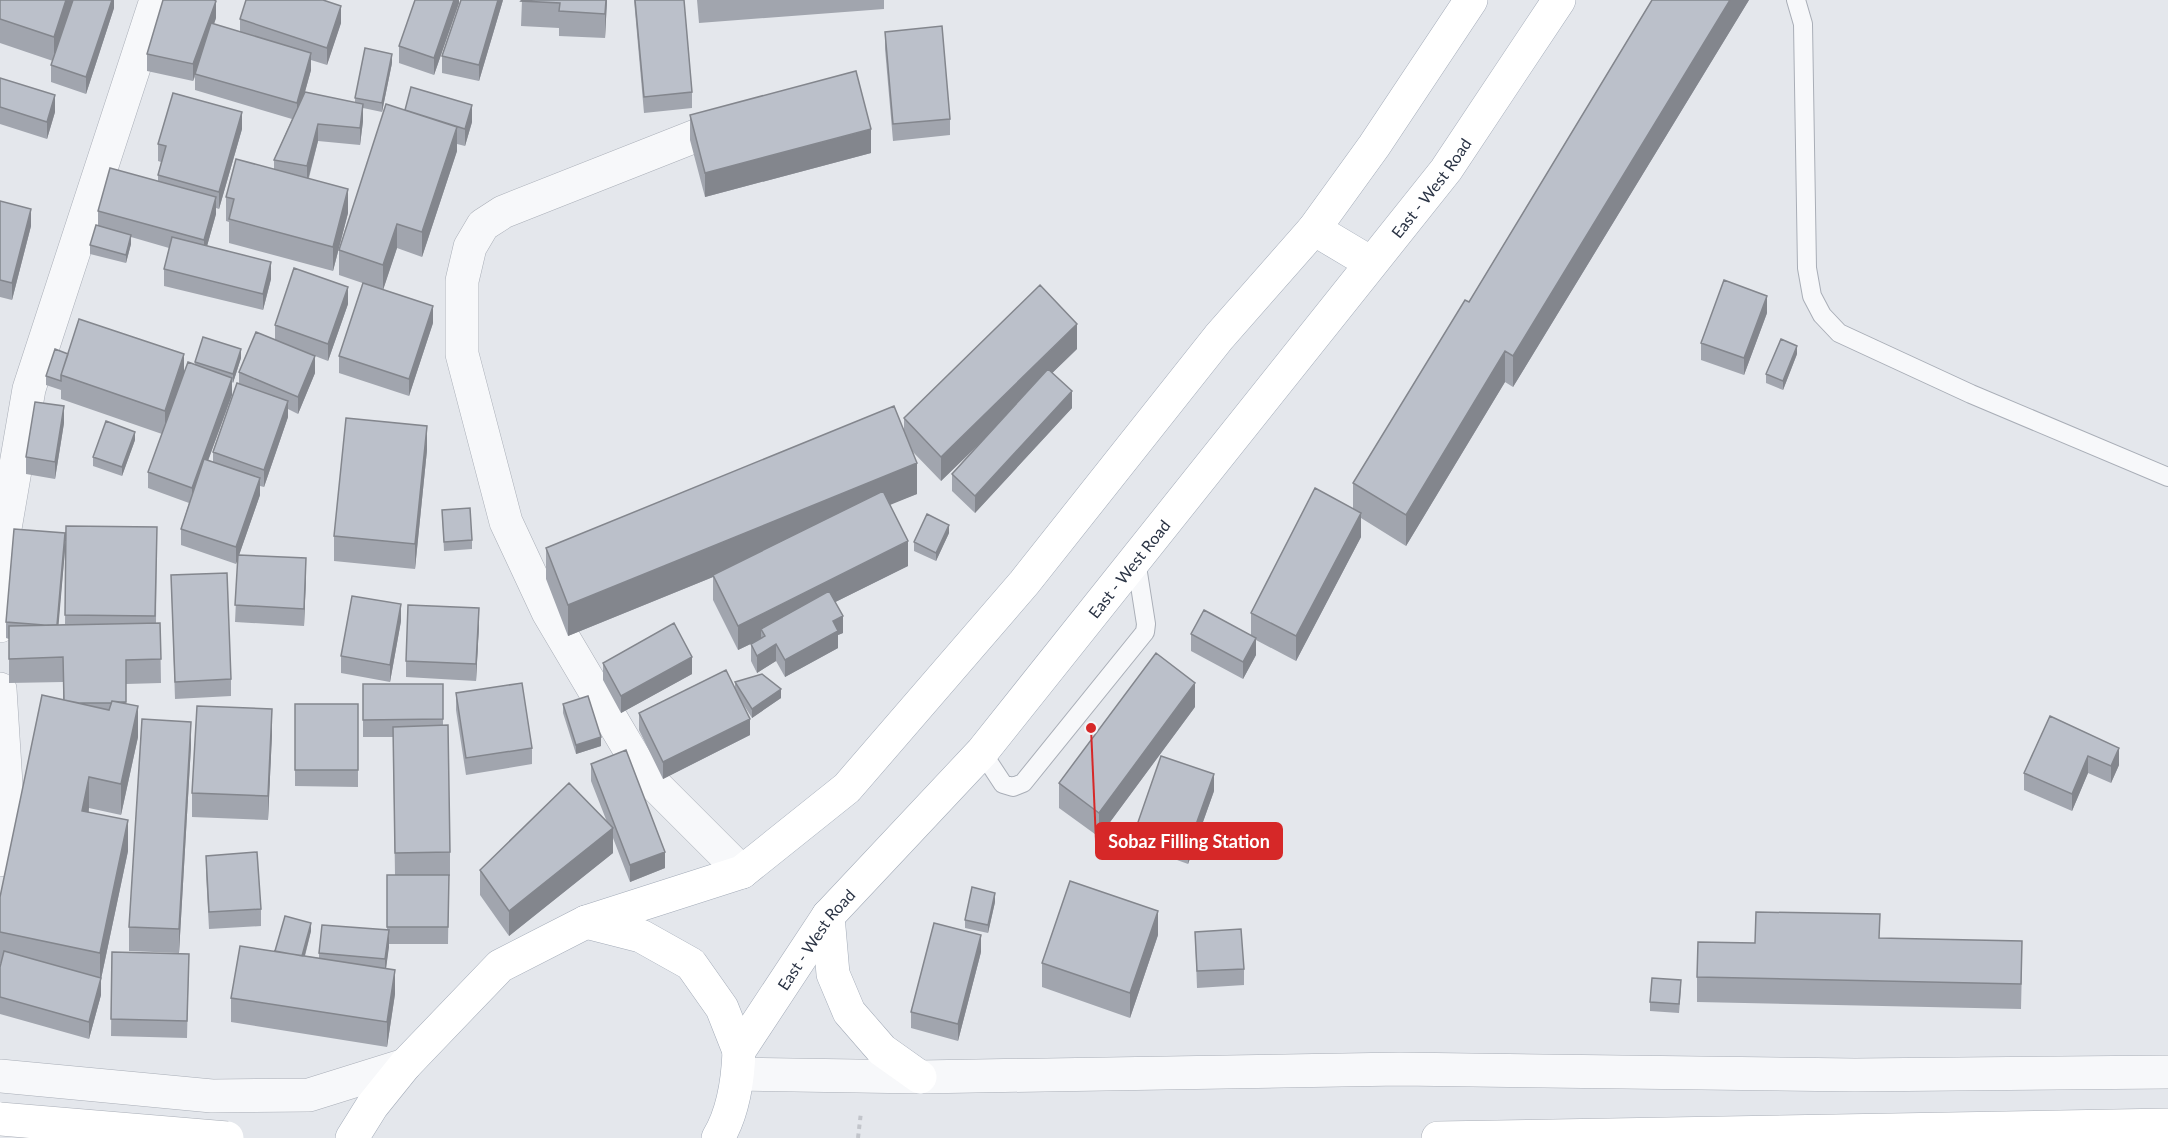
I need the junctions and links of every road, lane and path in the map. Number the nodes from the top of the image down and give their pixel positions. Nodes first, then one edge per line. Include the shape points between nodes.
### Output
1 (156, 0) edge
2 (1471, 0) edge
3 (1559, 0) edge
4 (1796, 0) edge
5 (726, 124) edge
6 (1314, 229) junction
7 (1371, 264) junction
8 (2168, 477) edge
9 (1136, 560) junction
10 (0, 626) edge
11 (0, 689) edge
12 (982, 752) junction
13 (0, 860) edge
14 (742, 872) junction
15 (828, 916) junction
16 (586, 922) junction
17 (738, 1062) junction
18 (405, 1065) junction
19 (2168, 1072) edge
20 (0, 1076) edge
21 (920, 1077) junction
22 (0, 1119) edge
23 (2168, 1125) edge
24 (228, 1138) edge
25 (352, 1138) edge
26 (718, 1138) edge
27 (1438, 1138) edge

1 - 10 street via 28,389 2,546
2 - 6 main road
3 - 7 main road, East - West Road via 1446,170
4 - 8 lane via 1803,24 1807,268 1812,296 1822,315 1839,333 1859,343
5 - 14 street via 503,212 483,225 470,247 462,281 462,354 506,522 548,612 644,774
6 - 7 main road
6 - 14 main road via 1219,337 1024,583 847,788
7 - 9 main road, East - West Road
9 - 12 main road, East - West Road
9 - 12 lane via 1145,632 1023,783 1013,787 1003,784
11 - 13 street via 8,800
12 - 15 main road, East - West Road
14 - 16 main road
15 - 17 main road, East - West Road
15 - 21 main road via 833,974 849,1012 882,1050
16 - 17 main road via 641,936 691,964 722,1008
16 - 18 main road via 500,966
17 - 21 street
17 - 26 main road, East - West Road via 725,1127
18 - 20 street via 309,1095 212,1096
18 - 25 main road
19 - 21 street via 1856,1075 1400,1069
22 - 24 main road, bridge
23 - 27 main road

